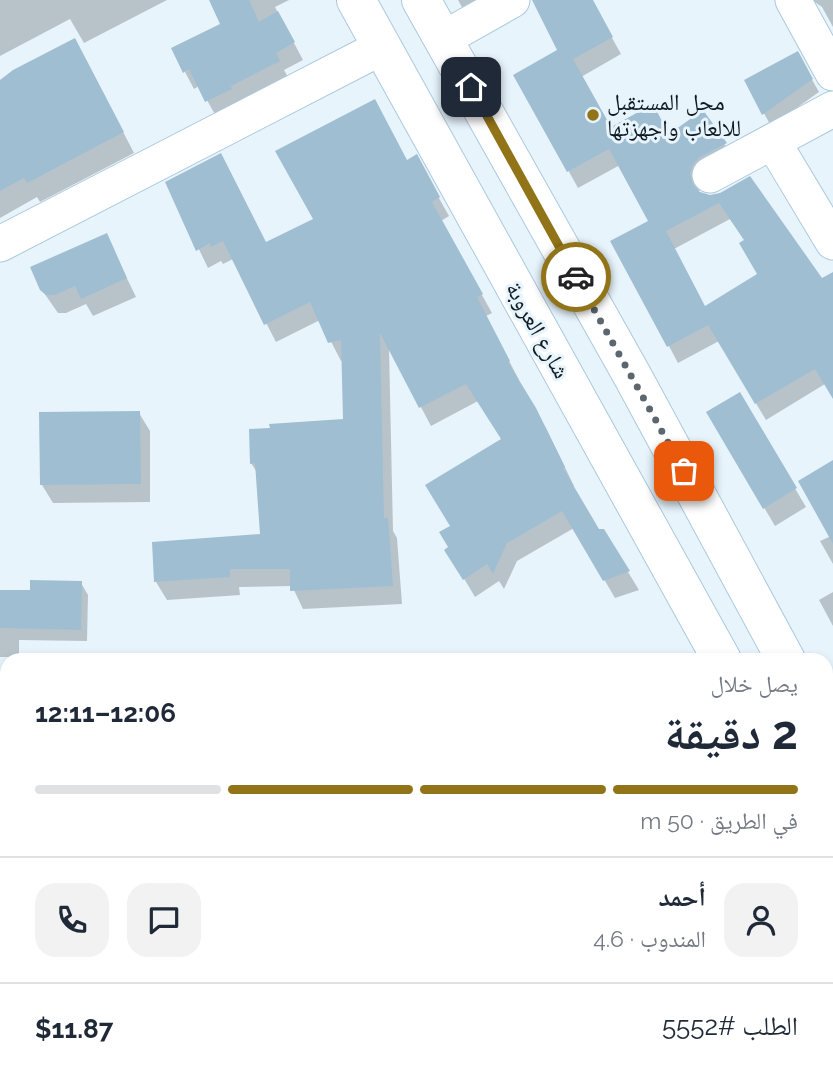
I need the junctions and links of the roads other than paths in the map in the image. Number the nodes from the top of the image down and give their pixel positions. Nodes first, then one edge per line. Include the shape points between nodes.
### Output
1 (356, 0) edge
2 (421, 0) edge
3 (512, 0) edge
4 (793, 0) edge
5 (443, 39) junction
6 (382, 47) junction
7 (833, 73) edge
8 (830, 117) edge
9 (773, 142) junction
10 (710, 174) dead end
11 (833, 242) edge
12 (0, 244) edge
13 (633, 377) junction
14 (582, 408) junction
15 (718, 653) edge
16 (782, 653) edge

1 - 6 highway, شارع العروبة
2 - 5 highway
3 - 5 street
4 - 7 street
5 - 13 highway
6 - 12 street
6 - 14 highway, شارع العروبة
8 - 9 street
9 - 10 street
9 - 11 street
13 - 14 highway
13 - 16 highway
14 - 15 highway, شارع العروبة

